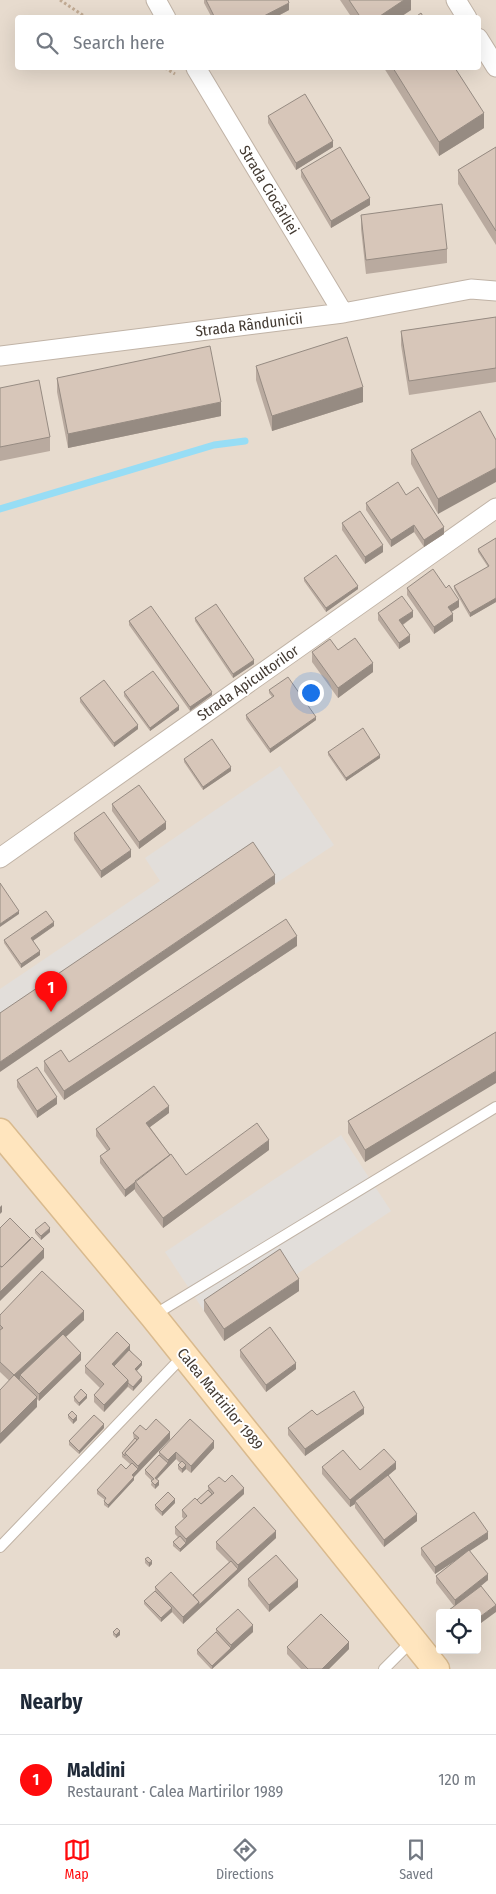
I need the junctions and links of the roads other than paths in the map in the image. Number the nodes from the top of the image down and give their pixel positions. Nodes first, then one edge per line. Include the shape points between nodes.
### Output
1 (156, 0) edge
2 (456, 0) edge
3 (164, 15) edge
4 (465, 15) edge
5 (481, 43) edge
6 (496, 67) edge
7 (197, 70) edge
8 (496, 291) edge
9 (343, 313) junction
10 (0, 356) edge
11 (496, 508) edge
12 (0, 858) edge
13 (496, 1107) edge
14 (0, 1132) edge
15 (153, 1316) junction
16 (184, 1354) junction
17 (0, 1546) edge
18 (412, 1640) junction
19 (384, 1669) edge
20 (436, 1669) edge

1 - 3 street
2 - 4 street
5 - 6 street
7 - 9 street, Strada Ciocârliei
8 - 9 street, Strada Rândunicii via 471,289
9 - 10 street, Strada Rândunicii
11 - 12 street, Strada Apicultorilor
13 - 15 lane
14 - 15 main road, Calea Martirilor 1989
15 - 16 main road, Calea Martirilor 1989
16 - 17 lane
16 - 18 main road, Calea Martirilor 1989
18 - 19 lane
18 - 20 main road, Calea Martirilor 1989

